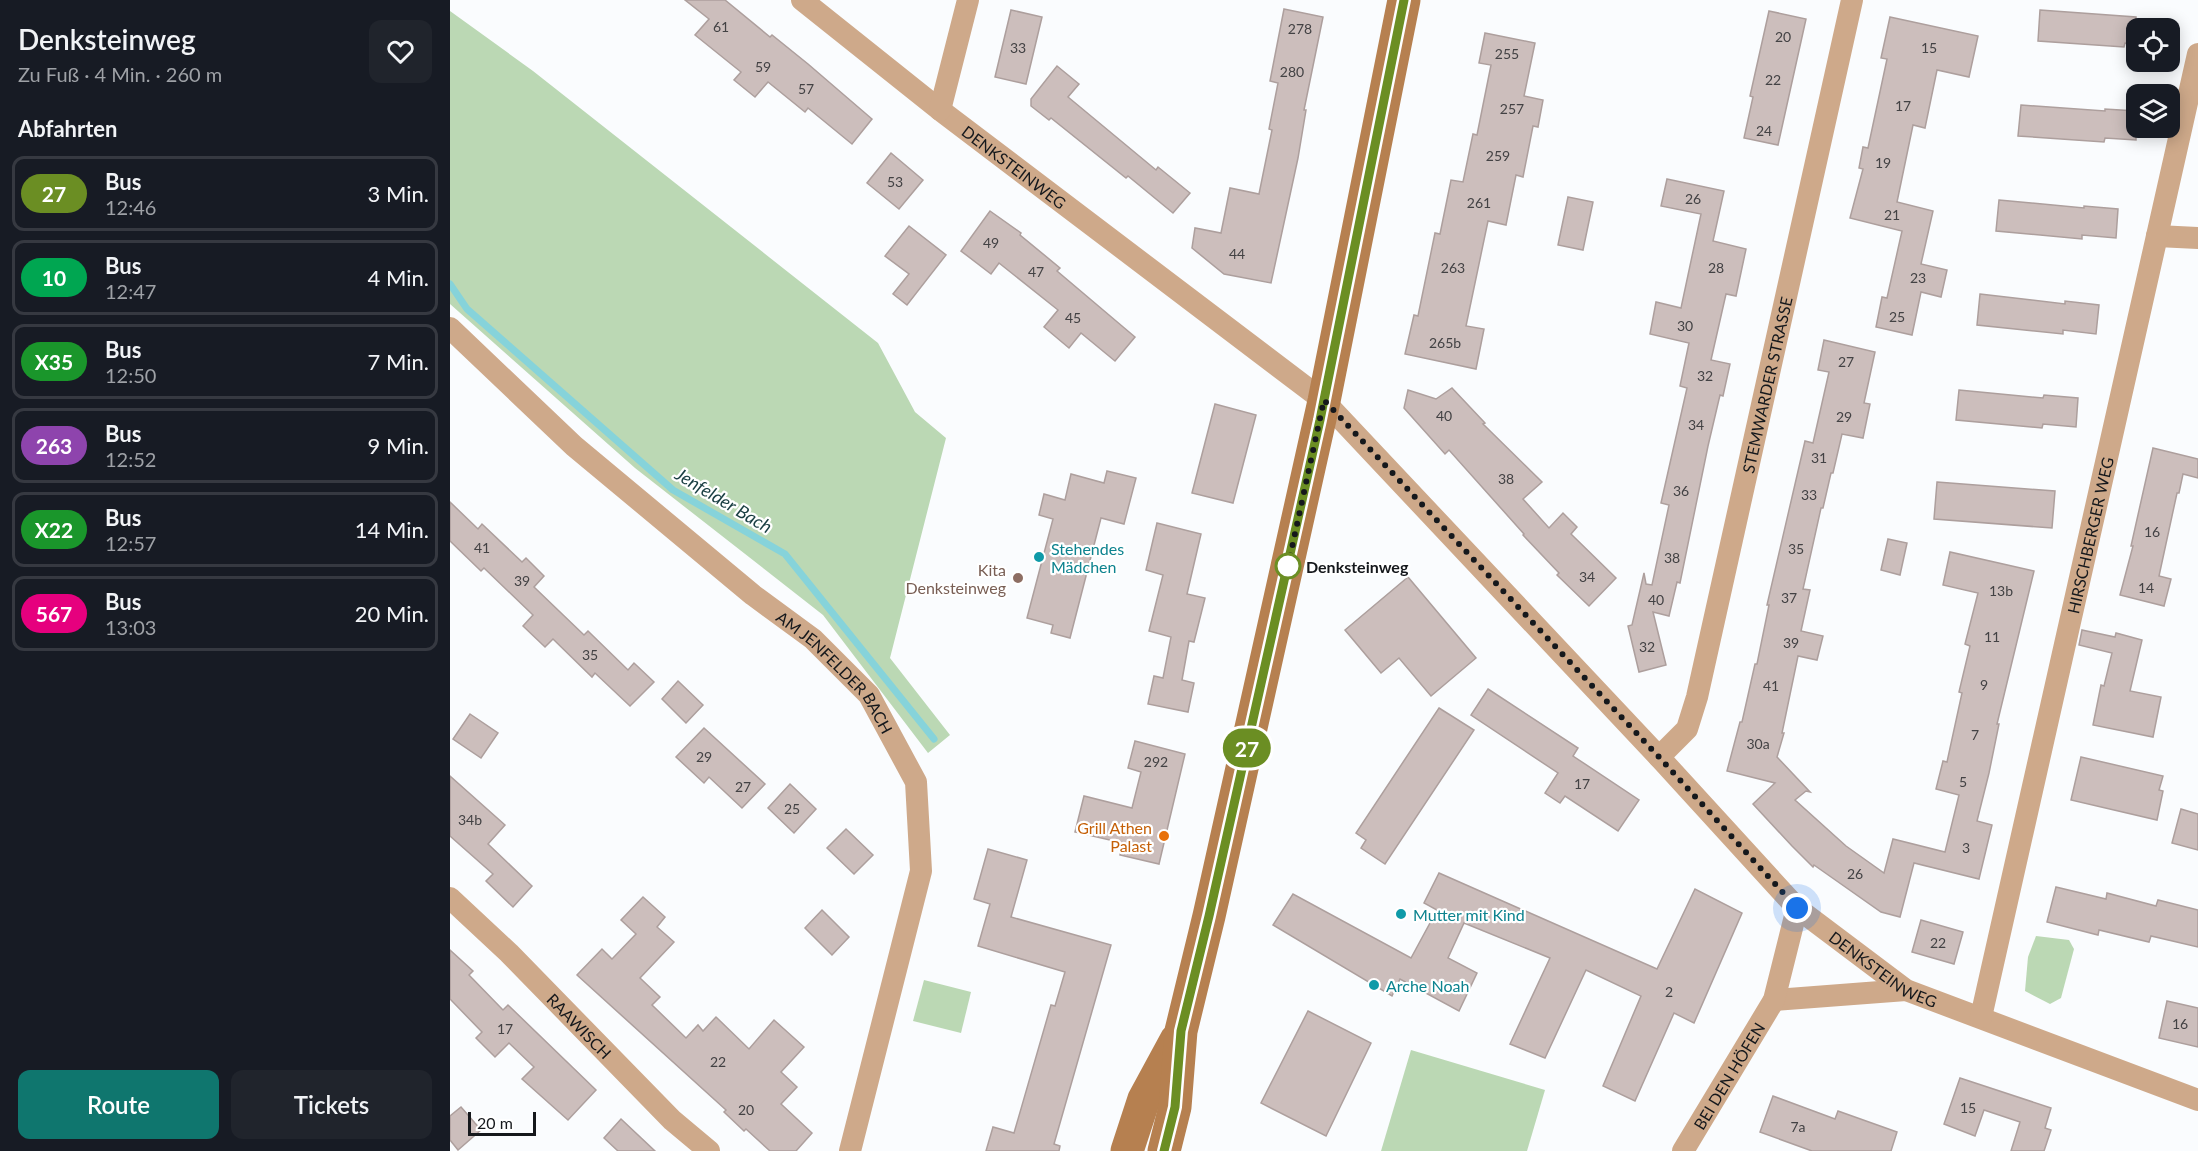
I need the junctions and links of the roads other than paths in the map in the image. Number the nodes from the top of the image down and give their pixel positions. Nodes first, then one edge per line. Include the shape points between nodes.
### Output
1 (802, 0) edge
2 (968, 0) edge
3 (1404, 0) edge
4 (1852, 0) edge
5 (2198, 54) edge
6 (940, 110) junction
7 (2157, 236) junction
8 (2198, 238) edge
9 (450, 328) edge
10 (1324, 400) junction
11 (1659, 757) junction
12 (450, 898) edge
13 (1797, 908) junction
14 (1906, 990) junction
15 (1774, 1000) junction
16 (1981, 1017) junction
17 (1181, 1031) junction
18 (2198, 1100) edge
19 (709, 1151) edge
20 (850, 1151) edge
21 (1127, 1151) edge
22 (1164, 1151) edge
23 (1683, 1151) edge

1 - 6 street, DENKSTEINWEG
2 - 6 street
3 - 10 main road
4 - 11 street, STEMWARDER STRASSE via 1697,697 1687,729
5 - 7 street, HIRSCHBERGER WEG
6 - 10 street, DENKSTEINWEG
7 - 8 street
7 - 16 street, HIRSCHBERGER WEG
9 - 20 street, AM JENFELDER BACH via 574,446 753,595 813,639 868,695 916,782 921,872
10 - 11 street, DENKSTEINWEG
10 - 17 main road
11 - 13 street, DENKSTEINWEG
12 - 19 street, RAAWISCH via 672,1120
13 - 14 street, DENKSTEINWEG
13 - 15 street, BEI DEN HÖFEN
14 - 15 street
14 - 16 street, DENKSTEINWEG
15 - 23 street, BEI DEN HÖFEN
16 - 18 street, DENKSTEINWEG
17 - 21 main road via 1144,1098
17 - 22 main road via 1175,1107

